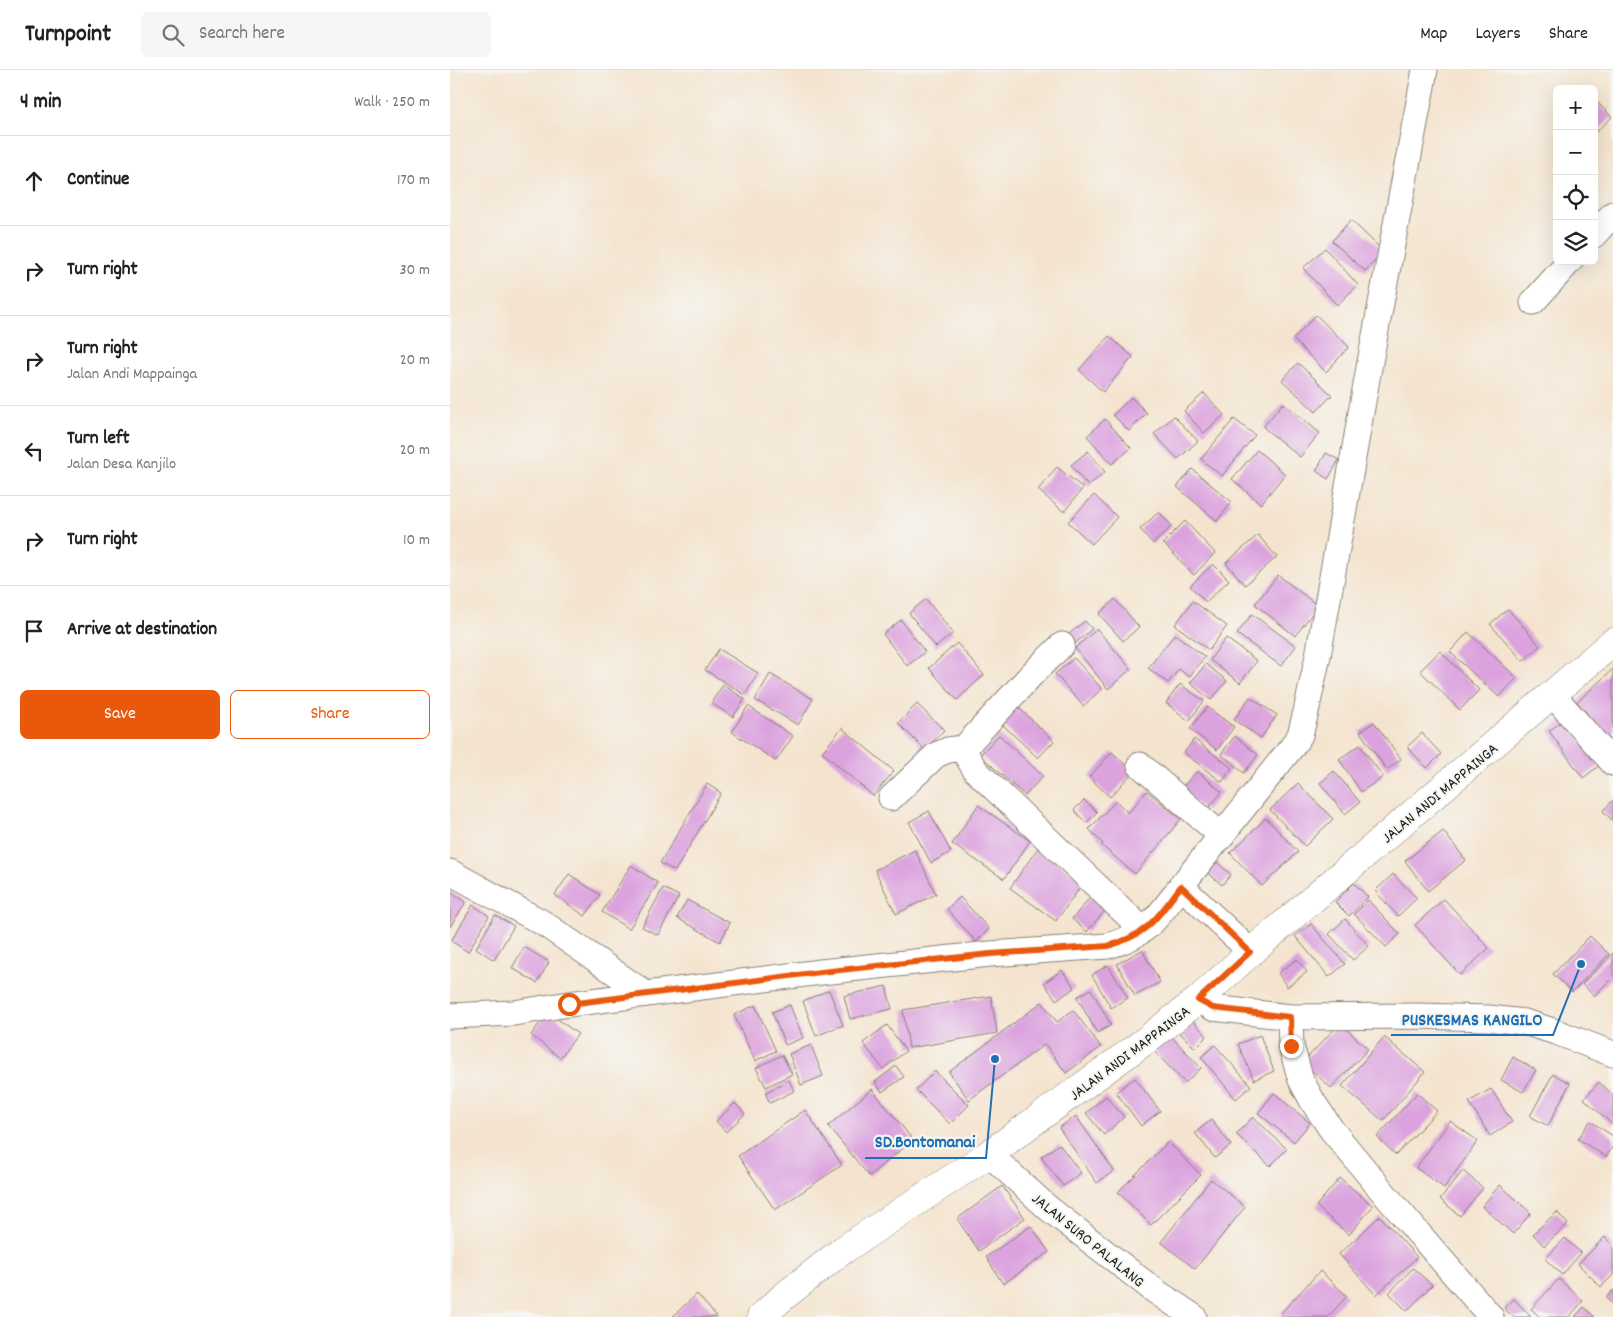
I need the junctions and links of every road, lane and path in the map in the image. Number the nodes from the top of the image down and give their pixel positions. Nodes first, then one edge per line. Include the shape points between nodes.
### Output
1 (1425, 70) edge
2 (1613, 214) edge
3 (1598, 231) edge
4 (1566, 265) edge
5 (1533, 302) dead end
6 (1613, 642) edge
7 (1062, 645) dead end
8 (1553, 695) junction
9 (964, 748) junction
10 (1613, 763) edge
11 (1140, 764) dead end
12 (891, 798) dead end
13 (1222, 836) junction
14 (450, 872) edge
15 (1181, 886) junction
16 (1143, 930) junction
17 (1250, 952) junction
18 (646, 994) junction
19 (1198, 1000) junction
20 (450, 1016) edge
21 (1290, 1017) junction
22 (1613, 1054) edge
23 (989, 1154) junction
24 (761, 1317) edge
25 (1194, 1317) edge
26 (1491, 1317) edge

1 - 13 street via 1318,656 1300,735
2 - 3 street
4 - 5 street
6 - 8 main road, JALAN ANDI MAPPAINGA
7 - 9 street
8 - 10 street
8 - 17 main road, JALAN ANDI MAPPAINGA
9 - 12 street via 936,755
9 - 16 street via 976,771
11 - 13 street
13 - 15 street
14 - 18 street via 543,923
15 - 16 street via 1158,917
15 - 17 street
16 - 18 street via 1126,941 1108,946 990,954
17 - 19 main road, JALAN ANDI MAPPAINGA
18 - 20 street via 514,1013
19 - 21 street via 1213,1008
19 - 23 main road, JALAN ANDI MAPPAINGA
21 - 22 street via 1418,1016 1524,1022
21 - 26 street via 1291,1046 1301,1080 1312,1102
23 - 24 main road, JALAN ANDI MAPPAINGA via 843,1250
23 - 25 street, JALAN SURO PALALANG via 1048,1208

